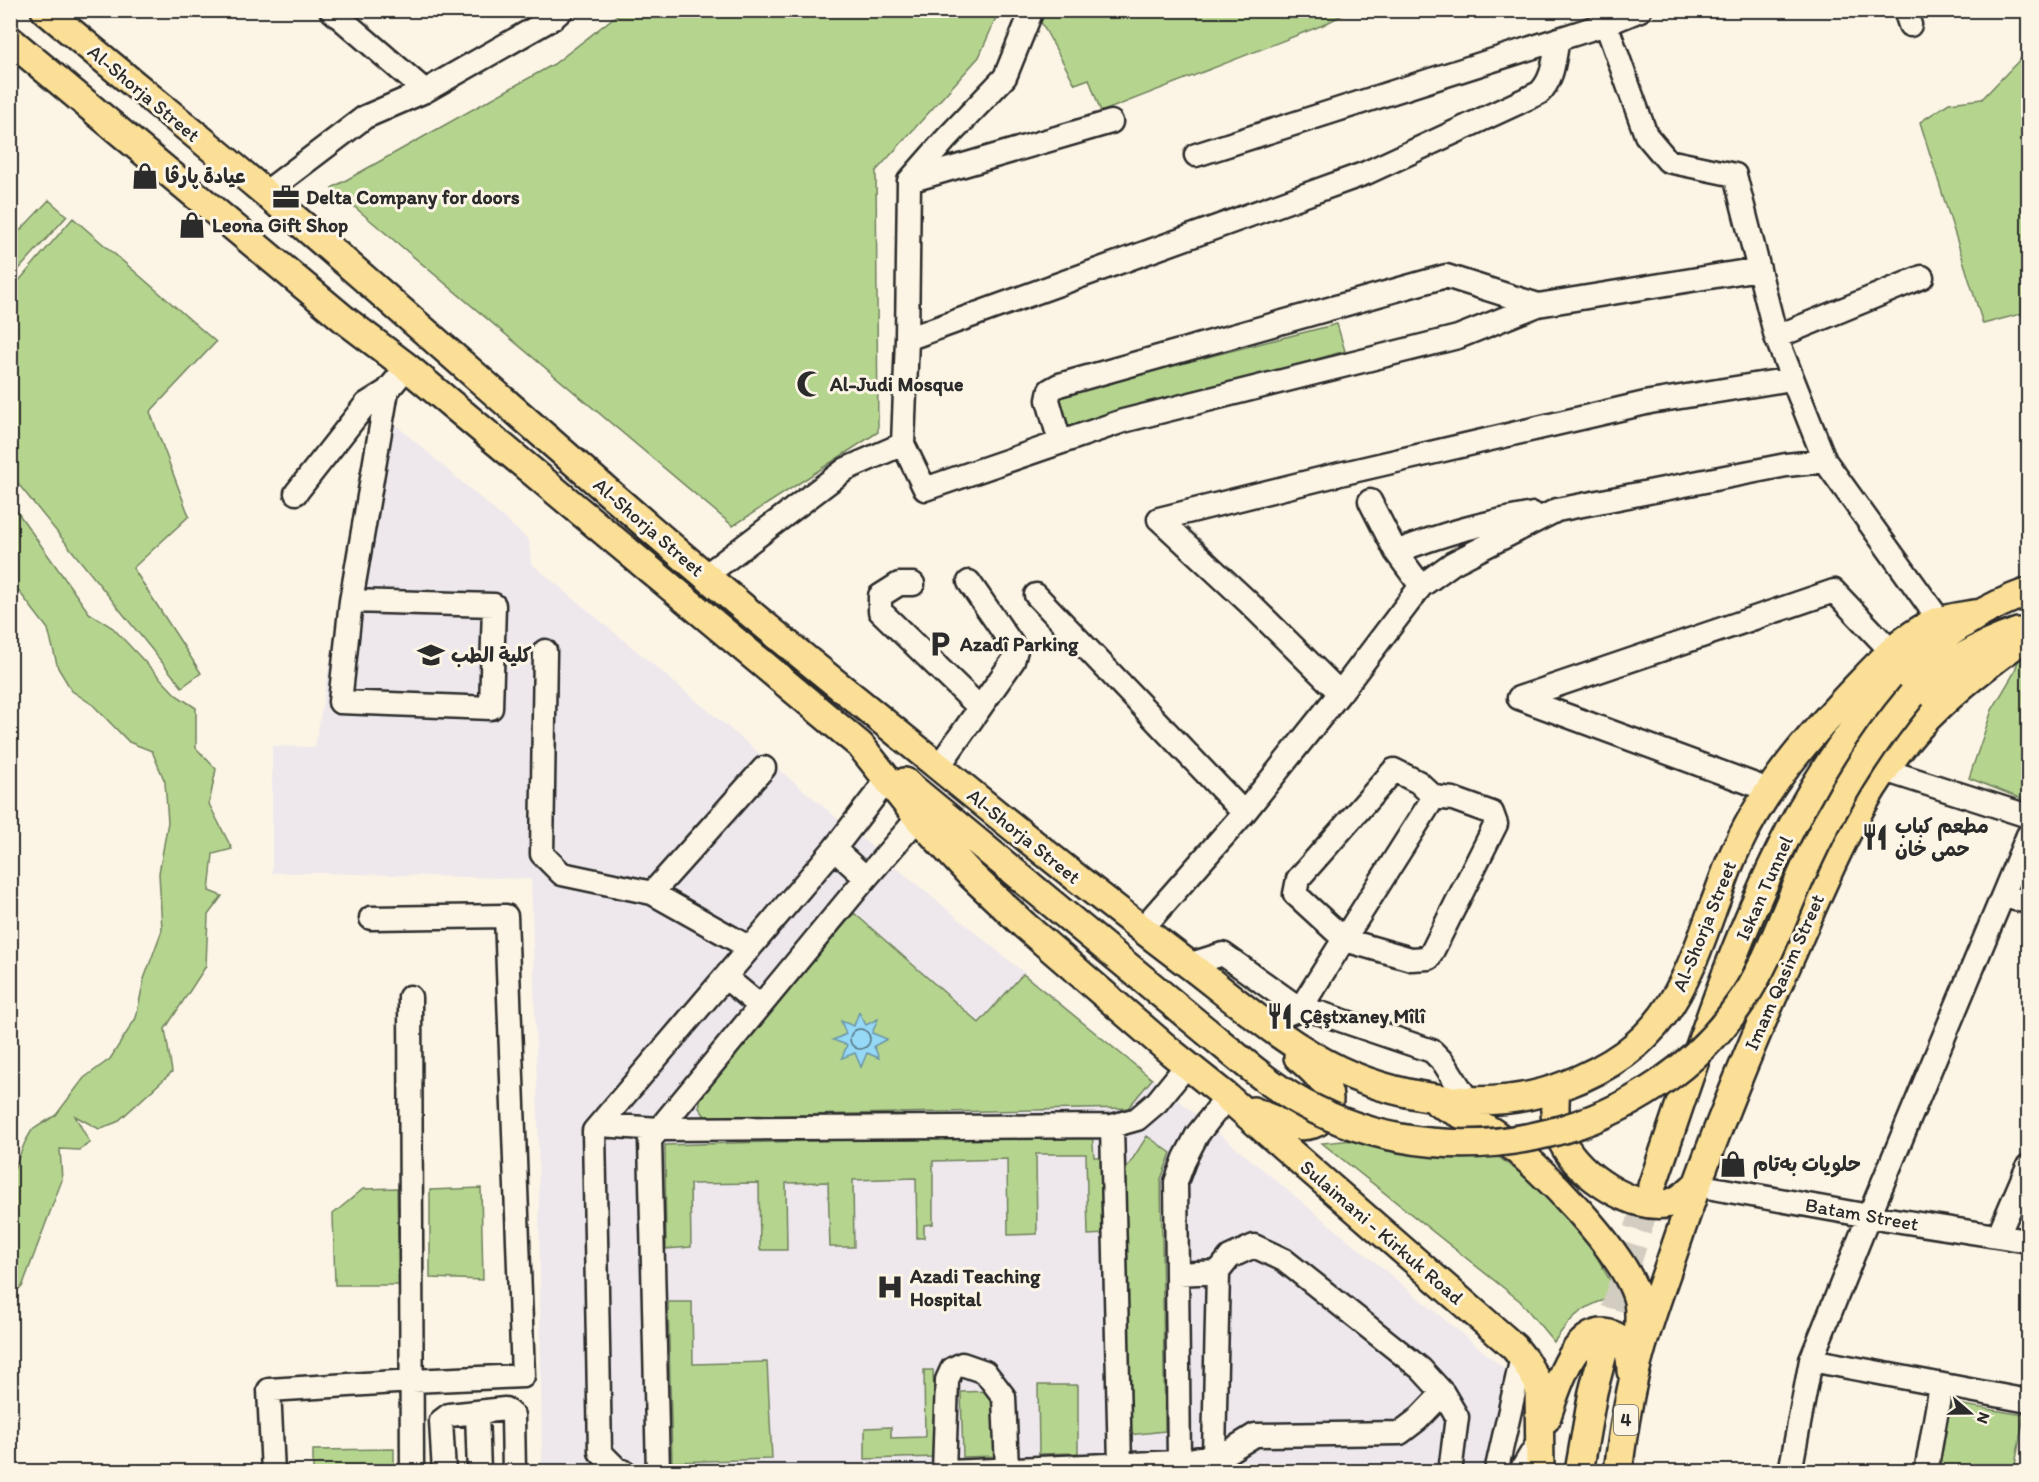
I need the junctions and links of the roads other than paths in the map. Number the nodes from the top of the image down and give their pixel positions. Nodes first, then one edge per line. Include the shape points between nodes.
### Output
1 (45, 10) edge
2 (331, 10) edge
3 (562, 10) edge
4 (1032, 10) edge
5 (1640, 10) edge
6 (1603, 17) edge
7 (1558, 39) junction
8 (10, 40) edge
9 (21, 56) edge
10 (425, 91) junction
11 (1112, 122) dead end
12 (1196, 155) dead end
13 (909, 182) junction
14 (265, 193) junction
15 (1759, 269) junction
16 (1922, 278) dead end
17 (1539, 305) junction
18 (1776, 336) junction
19 (907, 339) junction
20 (407, 367) junction
21 (1791, 379) junction
22 (387, 391) junction
23 (1060, 442) junction
24 (903, 444) junction
25 (1825, 461) junction
26 (297, 493) dead end
27 (1370, 501) dead end
28 (1557, 510) junction
29 (1396, 552) junction
30 (705, 576) junction
31 (969, 582) dead end
32 (912, 584) dead end
33 (1421, 586) junction
34 (2028, 592) edge
35 (1036, 595) dead end
36 (351, 601) junction
37 (1944, 627) junction
38 (2028, 629) edge
39 (2028, 635) edge
40 (545, 651) dead end
41 (1892, 652) junction
42 (1340, 693) junction
43 (980, 708) junction
44 (860, 746) junction
45 (939, 766) junction
46 (764, 768) dead end
47 (1884, 770) junction
48 (887, 780) junction
49 (1769, 790) junction
50 (1434, 797) junction
51 (1244, 813) junction
52 (2028, 816) edge
53 (918, 818) junction
54 (2028, 835) edge
55 (834, 849) junction
56 (866, 878) junction
57 (652, 893) junction
58 (2003, 896) junction
59 (2028, 902) edge
60 (371, 918) dead end
61 (1141, 930) junction
62 (1345, 940) junction
63 (750, 948) junction
64 (1188, 964) junction
65 (725, 977) junction
66 (410, 997) dead end
67 (760, 1006) junction
68 (1300, 1009) junction
69 (1263, 1023) junction
70 (1187, 1065) junction
71 (1556, 1089) junction
72 (1417, 1094) junction
73 (1225, 1096) junction
74 (1467, 1099) junction
75 (600, 1125) junction
76 (1112, 1126) junction
77 (659, 1129) junction
78 (2028, 1166) edge
79 (1696, 1185) junction
80 (1652, 1186) tunnel mouth
81 (1869, 1216) junction
82 (1998, 1236) junction
83 (2028, 1241) edge
84 (1218, 1272) junction
85 (1177, 1274) junction
86 (1604, 1349) tunnel mouth
87 (1811, 1360) junction
88 (1528, 1366) junction
89 (1636, 1369) junction
90 (412, 1381) junction
91 (1941, 1386) junction
92 (1443, 1393) junction
93 (2028, 1401) edge
94 (1627, 1411) junction
95 (477, 1412) junction
96 (1539, 1441) junction
97 (1214, 1454) junction
98 (1179, 1462) junction
99 (1120, 1465) junction
100 (1007, 1469) junction
101 (273, 1472) edge
102 (412, 1472) edge
103 (444, 1472) edge
104 (479, 1472) edge
105 (514, 1472) edge
106 (625, 1472) edge
107 (657, 1472) edge
108 (945, 1472) edge
109 (1450, 1472) edge
110 (1496, 1472) edge
111 (1520, 1472) edge
112 (1540, 1472) edge
113 (1579, 1472) edge
114 (1618, 1472) edge
115 (1790, 1472) edge
116 (1926, 1472) edge

1 - 14 main road, Al-Shorja Street
2 - 10 street
3 - 10 street
4 - 13 street via 1005,76
5 - 6 street
6 - 7 street
6 - 15 street via 1646,135 1668,161 1735,175
7 - 12 street
7 - 19 street via 1547,85 1539,93 1366,173
8 - 9 main road, Al-Shorja Street
9 - 20 main road, Al-Shorja Street
10 - 14 street via 365,117
11 - 13 street
13 - 19 street
14 - 30 main road, Al-Shorja Street
15 - 17 street
15 - 18 street
16 - 18 street
17 - 23 street via 1458,338 1123,421
17 - 23 street via 1446,276 1070,382 1050,390 1048,400
18 - 21 street
19 - 24 street
20 - 22 street
20 - 44 main road, Al-Shorja Street
21 - 25 street
21 - 42 street via 1650,402 1158,519
22 - 26 street via 366,404
22 - 36 street
23 - 24 street via 925,489
24 - 30 street via 846,469
25 - 28 street via 1786,465
25 - 37 street
27 - 29 street
28 - 29 street via 1481,523
28 - 33 street via 1452,563
29 - 33 street
30 - 45 main road, Al-Shorja Street
31 - 43 street via 1016,650 1013,661
32 - 43 street via 899,584 880,596 880,611
33 - 42 street
34 - 37 main road, Al-Shorja Street
35 - 51 street
36 - 36 street via 340,702 491,708 494,604
37 - 41 main road, Al-Shorja Street via 1920,631
37 - 80 main road, Iskan Tunnel via 1860,722 1789,832 1740,940
38 - 44 main road, bridge via 1964,655 1932,677 1912,695 1872,746 1799,879 1769,955 1742,1001 1712,1037 1648,1090 1614,1109 1556,1131 1512,1140 1456,1145 1404,1140 1315,1110 1206,1031
39 - 47 main road, Imam Qasim Street via 1935,708
40 - 57 street via 542,854 562,874
41 - 49 main road, Al-Shorja Street via 1833,711
41 - 49 street via 1834,591 1519,698
42 - 51 street
43 - 45 street
44 - 48 main road, Al-Shorja Street
45 - 61 main road, Al-Shorja Street
46 - 57 street
47 - 52 street
47 - 79 main road, Imam Qasim Street via 1853,819 1824,881 1741,1070
48 - 53 main road, Al-Shorja Street
48 - 55 street
49 - 71 main road, Al-Shorja Street via 1736,848 1695,958 1666,1013 1635,1046 1588,1075
50 - 62 street
50 - 62 street via 1418,782 1394,770 1298,879 1295,894
50 - 62 street via 1453,799 1492,813 1496,824 1429,958 1411,959
51 - 61 street
53 - 56 street
53 - 70 main road, Al-Shorja Street via 1024,925
54 - 58 street
55 - 56 street
55 - 63 street
56 - 67 street
57 - 63 street
58 - 59 street
58 - 81 street
60 - 90 street via 506,916 523,1376
61 - 64 main road, Al-Shorja Street
62 - 68 street
63 - 65 street
64 - 68 street via 1223,954
64 - 69 main road, Al-Shorja Street
65 - 67 street
65 - 75 street
66 - 90 street
67 - 77 street
68 - 69 street
68 - 74 street via 1432,1052 1444,1063
69 - 72 main road, Al-Shorja Street via 1341,1071
69 - 73 main road via 1323,1082 1329,1098 1324,1116 1309,1124 1283,1124
70 - 73 main road, Al-Shorja Street
70 - 76 street via 1157,1102 1137,1119
71 - 74 main road, Al-Shorja Street via 1507,1098
71 - 79 main road via 1556,1121 1562,1142 1577,1164 1596,1180 1628,1197 1660,1204 1677,1201
72 - 74 main road, Al-Shorja Street
72 - 89 main road via 1464,1115 1507,1143 1551,1182 1598,1235 1627,1278 1637,1301
73 - 85 street via 1197,1135 1176,1182
73 - 88 main road, Sulaimani - Kirkuk Road via 1501,1335
75 - 77 street
75 - 106 street via 594,1131 600,1452
76 - 77 street
76 - 99 street
77 - 107 street via 650,1140
78 - 82 street
79 - 81 street, Batam Street
79 - 89 main road, Imam Qasim Street
81 - 82 street, Batam Street
81 - 87 street
82 - 83 street, Batam Street
84 - 85 street
84 - 92 street via 1230,1257 1254,1246 1284,1260 1421,1369
84 - 97 street
85 - 98 street
86 - 113 main road
87 - 91 street
87 - 115 street
88 - 96 main road via 1540,1397
88 - 110 street
89 - 94 main road, 4
90 - 101 street via 269,1390
90 - 102 street
91 - 93 street
91 - 116 street
92 - 97 street via 1400,1433 1255,1435 1226,1453
92 - 109 street via 1457,1417
94 - 96 main road via 1631,1368 1628,1349 1616,1336 1595,1334 1579,1346 1567,1363
94 - 114 main road, 4
95 - 103 street via 449,1415 441,1421
95 - 104 street
95 - 105 street via 505,1409 513,1416
96 - 111 street
96 - 112 main road
97 - 98 street
98 - 99 street
99 - 100 street
100 - 108 street
100 - 108 street via 1004,1397 985,1372 962,1364 952,1369 947,1380

